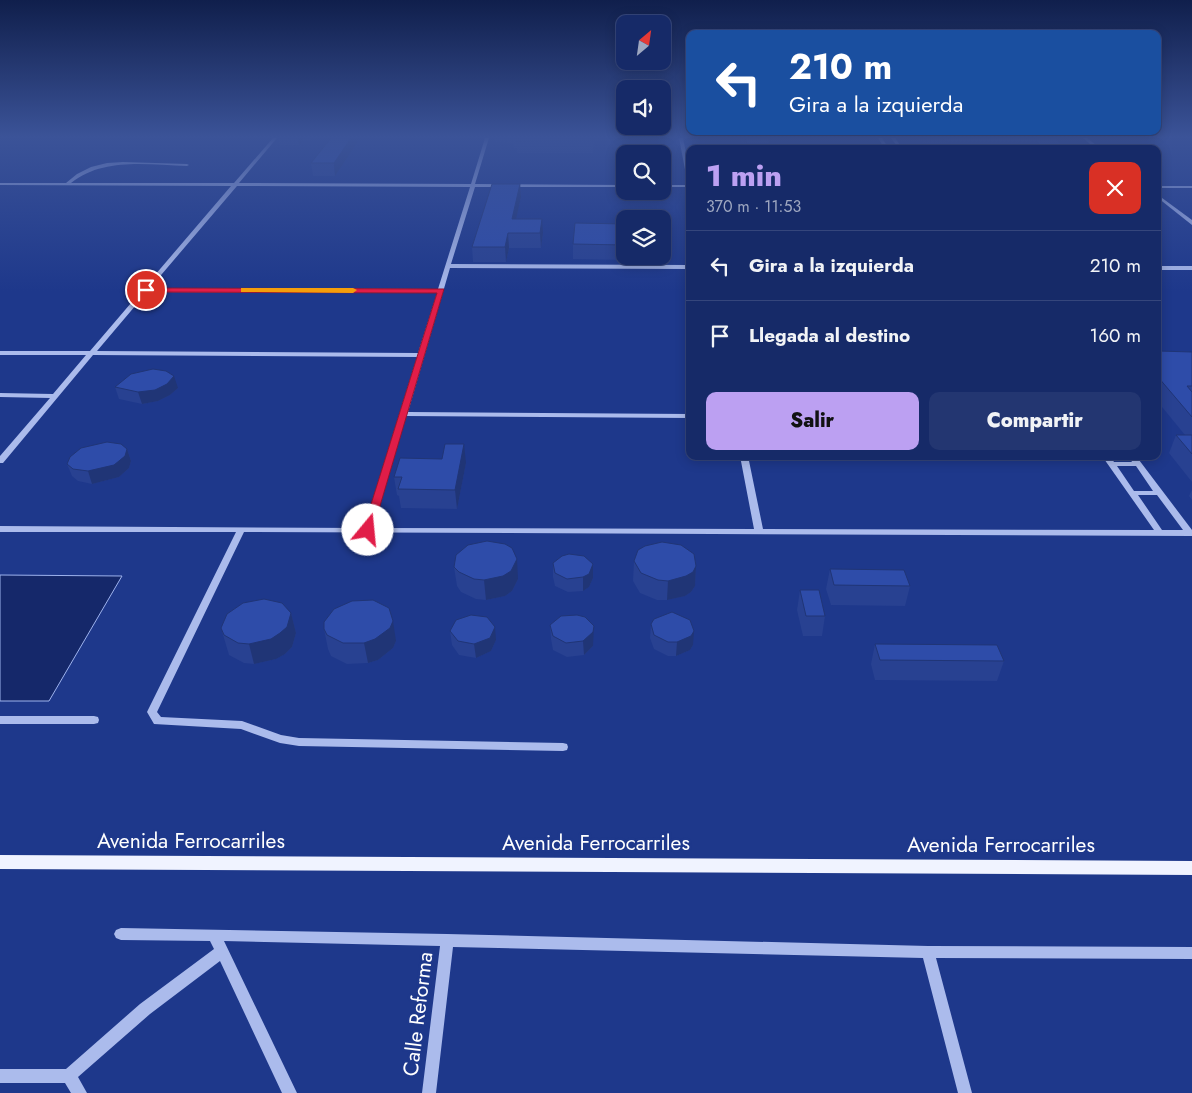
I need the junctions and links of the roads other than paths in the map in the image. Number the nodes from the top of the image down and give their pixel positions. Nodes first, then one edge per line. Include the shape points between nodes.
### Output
1 (232, 189) edge
2 (472, 189) edge
3 (1161, 198) edge
4 (1192, 223) edge
5 (448, 266) junction
6 (686, 267) edge
7 (1161, 268) edge
8 (1192, 268) edge
9 (146, 290) junction
10 (441, 290) junction
11 (0, 353) edge
12 (91, 354) junction
13 (422, 355) junction
14 (0, 395) edge
15 (56, 396) junction
16 (404, 414) junction
17 (686, 416) edge
18 (745, 460) edge
19 (1108, 460) edge
20 (1134, 460) edge
21 (0, 461) edge
22 (1132, 493) junction
23 (1160, 493) junction
24 (0, 529) edge
25 (240, 530) junction
26 (368, 530) junction
27 (759, 532) junction
28 (1160, 533) junction
29 (1191, 533) edge
30 (0, 720) edge
31 (94, 720) dead end
32 (563, 747) dead end
33 (0, 862) edge
34 (1192, 868) edge
35 (121, 934) dead end
36 (214, 935) junction
37 (447, 940) junction
38 (222, 952) junction
39 (928, 952) junction
40 (1192, 953) edge
41 (0, 1076) edge
42 (69, 1076) junction
43 (80, 1093) edge
44 (290, 1093) edge
45 (429, 1093) edge
46 (965, 1093) edge

1 - 9 lane
2 - 5 street
3 - 4 lane
5 - 6 street
5 - 10 street
7 - 8 street
9 - 10 street
9 - 12 lane
10 - 13 street
11 - 12 street
12 - 13 street
12 - 15 lane
13 - 16 street
14 - 15 lane
15 - 21 lane
16 - 17 street
16 - 26 street
18 - 27 street
19 - 20 street
19 - 22 street
20 - 23 street
22 - 23 street
22 - 28 street
23 - 29 street
24 - 25 street
25 - 26 street
25 - 32 street via 152,712 158,721 242,725 280,739 299,742
26 - 27 street
27 - 28 street
28 - 29 street
30 - 31 street
33 - 34 main road, Avenida Ferrocarriles
35 - 36 street
36 - 37 street
36 - 38 street
37 - 39 street
37 - 45 street, Calle Reforma
38 - 42 street via 145,1010
38 - 44 street
39 - 40 street
39 - 46 street
41 - 42 street
42 - 43 street

